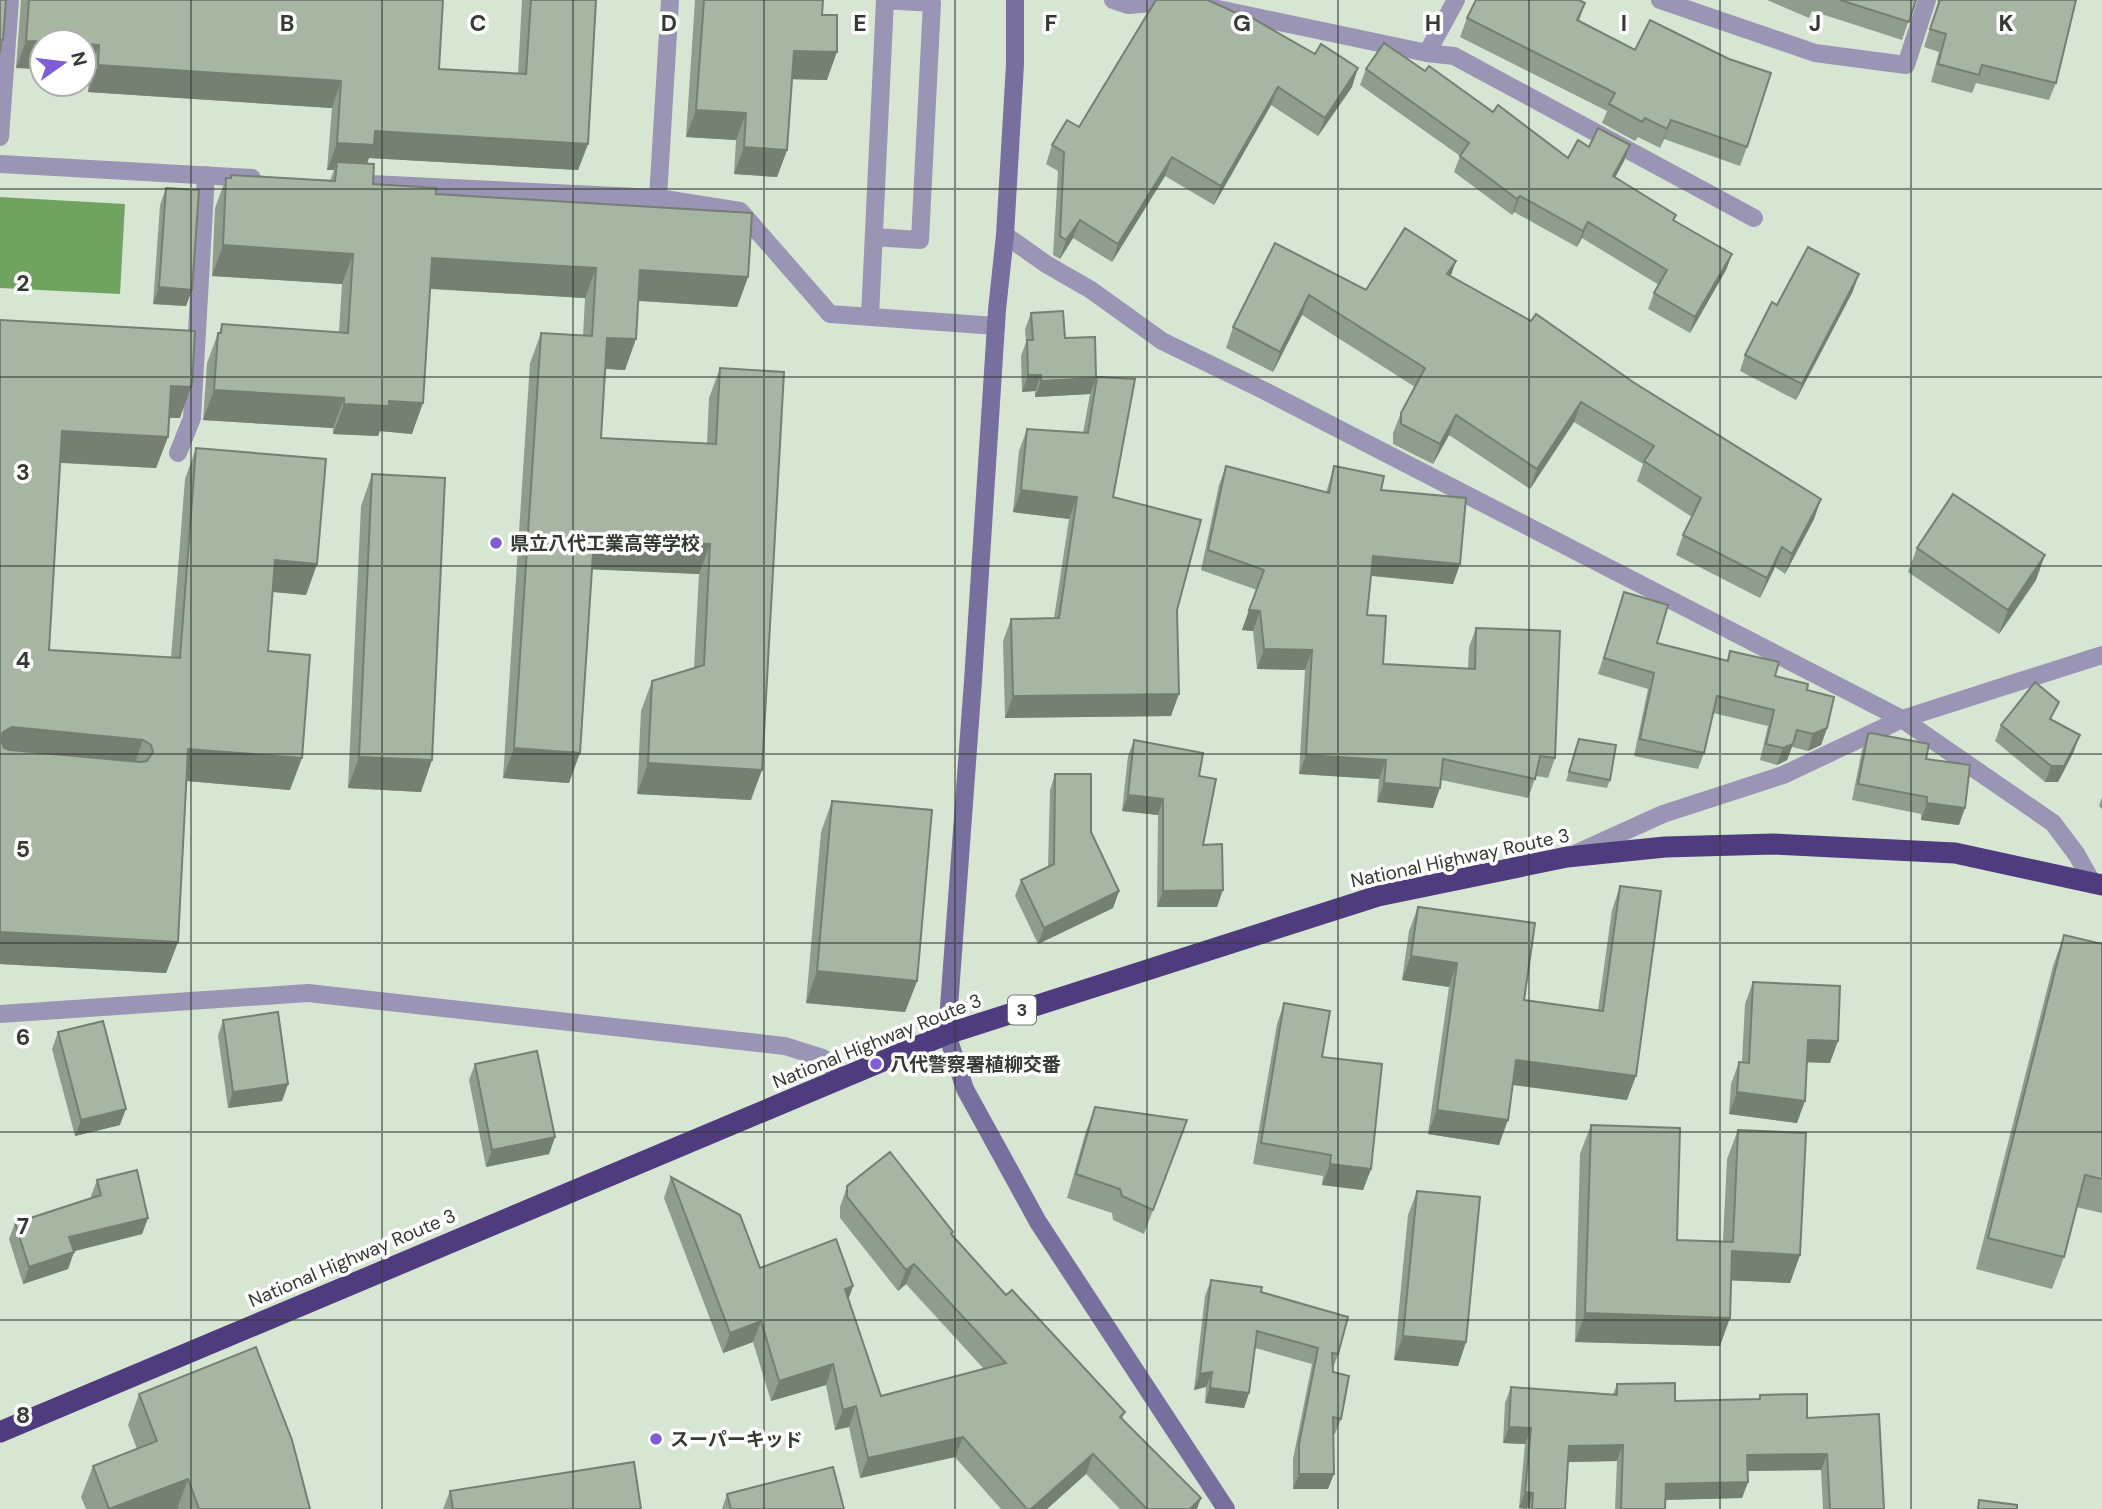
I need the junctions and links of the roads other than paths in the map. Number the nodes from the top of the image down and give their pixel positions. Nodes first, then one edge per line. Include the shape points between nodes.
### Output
1 (10, 0) edge
2 (670, 0) edge
3 (1016, 0) edge
4 (1113, 0) edge
5 (1455, 0) edge
6 (1660, 0) edge
7 (1927, 0) edge
8 (1427, 53) junction
9 (0, 137) edge
10 (0, 164) edge
11 (206, 175) junction
12 (274, 179) edge
13 (329, 181) edge
14 (658, 198) junction
15 (1754, 218) dead end
16 (1005, 235) junction
17 (874, 237) junction
18 (870, 316) junction
19 (996, 326) junction
20 (178, 453) dead end
21 (2102, 655) edge
22 (1902, 719) junction
23 (1567, 857) junction
24 (2098, 884) edge
25 (0, 1014) edge
26 (947, 1034) junction
27 (843, 1077) junction
28 (0, 1432) edge
29 (1226, 1509) edge

1 - 9 street
2 - 14 street
3 - 16 street
4 - 8 street via 1128,5 1178,1
5 - 8 street
6 - 7 street via 1815,53 1906,65
8 - 15 street via 1454,56
10 - 11 street
11 - 12 street
11 - 20 street via 190,338 191,418
13 - 14 street
14 - 18 street via 740,211 830,314
16 - 19 street
16 - 22 street via 1162,341
17 - 17 street via 920,240 932,3 886,0
17 - 18 street
18 - 19 street
19 - 26 street
21 - 22 street
22 - 23 street via 1783,775 1663,814
22 - 24 street via 2053,823
23 - 24 highway, National Highway Route 3 / 3 via 1665,847 1773,844 1942,852
23 - 26 highway, National Highway Route 3 / 3 via 1378,896
25 - 27 street via 308,993 785,1046 823,1058
26 - 27 highway, National Highway Route 3 / 3
26 - 29 street via 965,1089 1038,1222
27 - 28 highway, National Highway Route 3 / 3

